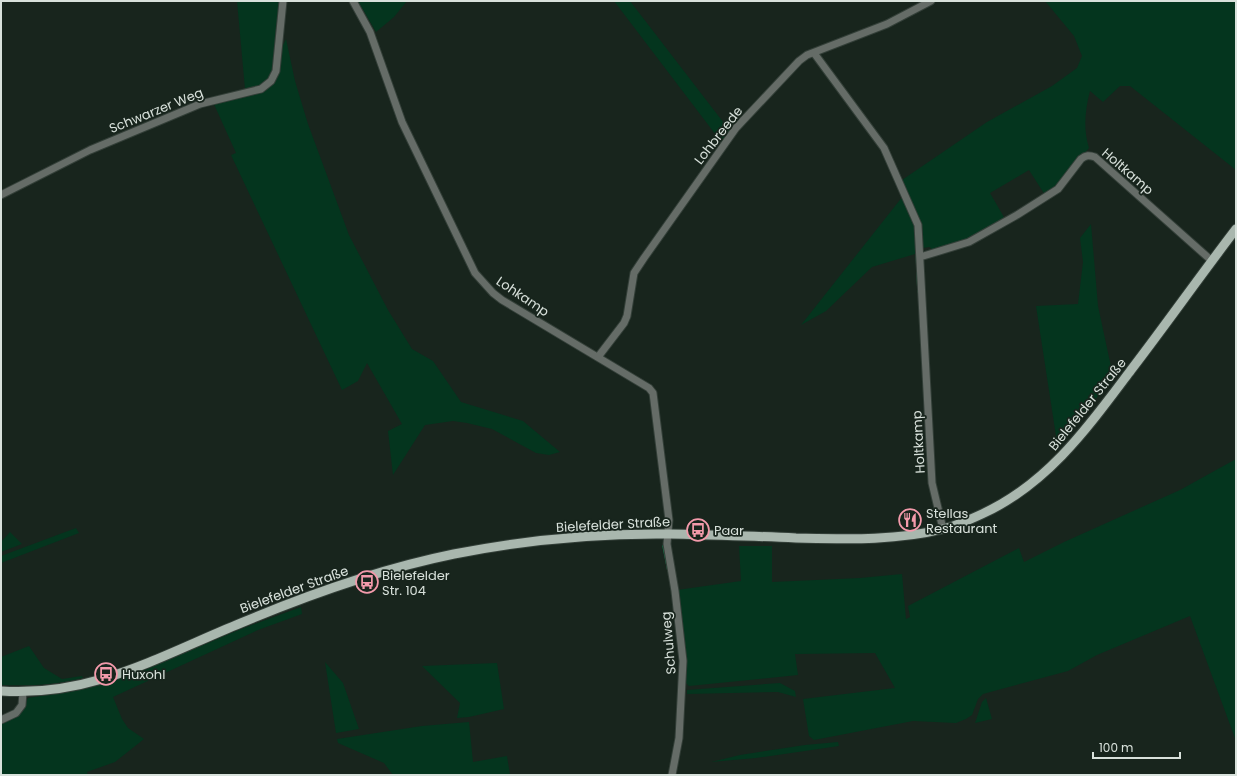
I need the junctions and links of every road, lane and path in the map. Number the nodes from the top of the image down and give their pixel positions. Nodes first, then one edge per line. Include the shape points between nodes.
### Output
1 (283, 1) edge
2 (353, 1) edge
3 (932, 1) edge
4 (814, 53) junction
5 (1, 195) edge
6 (1236, 229) edge
7 (920, 257) junction
8 (1212, 261) junction
9 (598, 357) junction
10 (943, 530) junction
11 (668, 534) junction
12 (1, 691) edge
13 (23, 692) junction
14 (1, 720) edge
15 (672, 775) edge

1 - 5 street, Schwarzer Weg via 276,71 271,81 261,88 200,104 90,150
2 - 9 street, Lohkamp via 370,32 402,122 475,273 502,300
3 - 4 street, Lohbreede via 887,24
4 - 7 street, Holtkamp via 887,154 918,225
4 - 9 street, Lohbreede via 799,60 736,128 634,273 627,316
6 - 8 main road, Bielefelder Straße
7 - 8 street, Holtkamp via 969,242 1017,215 1058,189 1081,159 1091,155
7 - 10 street, Holtkamp via 932,483
8 - 10 main road, Bielefelder Straße via 1068,450 1047,471 1013,497 983,514
9 - 11 street, Lohkamp via 653,393 669,520
10 - 11 main road, Bielefelder Straße via 859,539
11 - 13 main road, Bielefelder Straße via 533,541 454,554 358,579 297,600 108,678 83,685
11 - 15 street, Schulweg via 667,544 683,660 679,738
12 - 13 main road, Bielefelder Straße
13 - 14 street via 22,706 16,713

